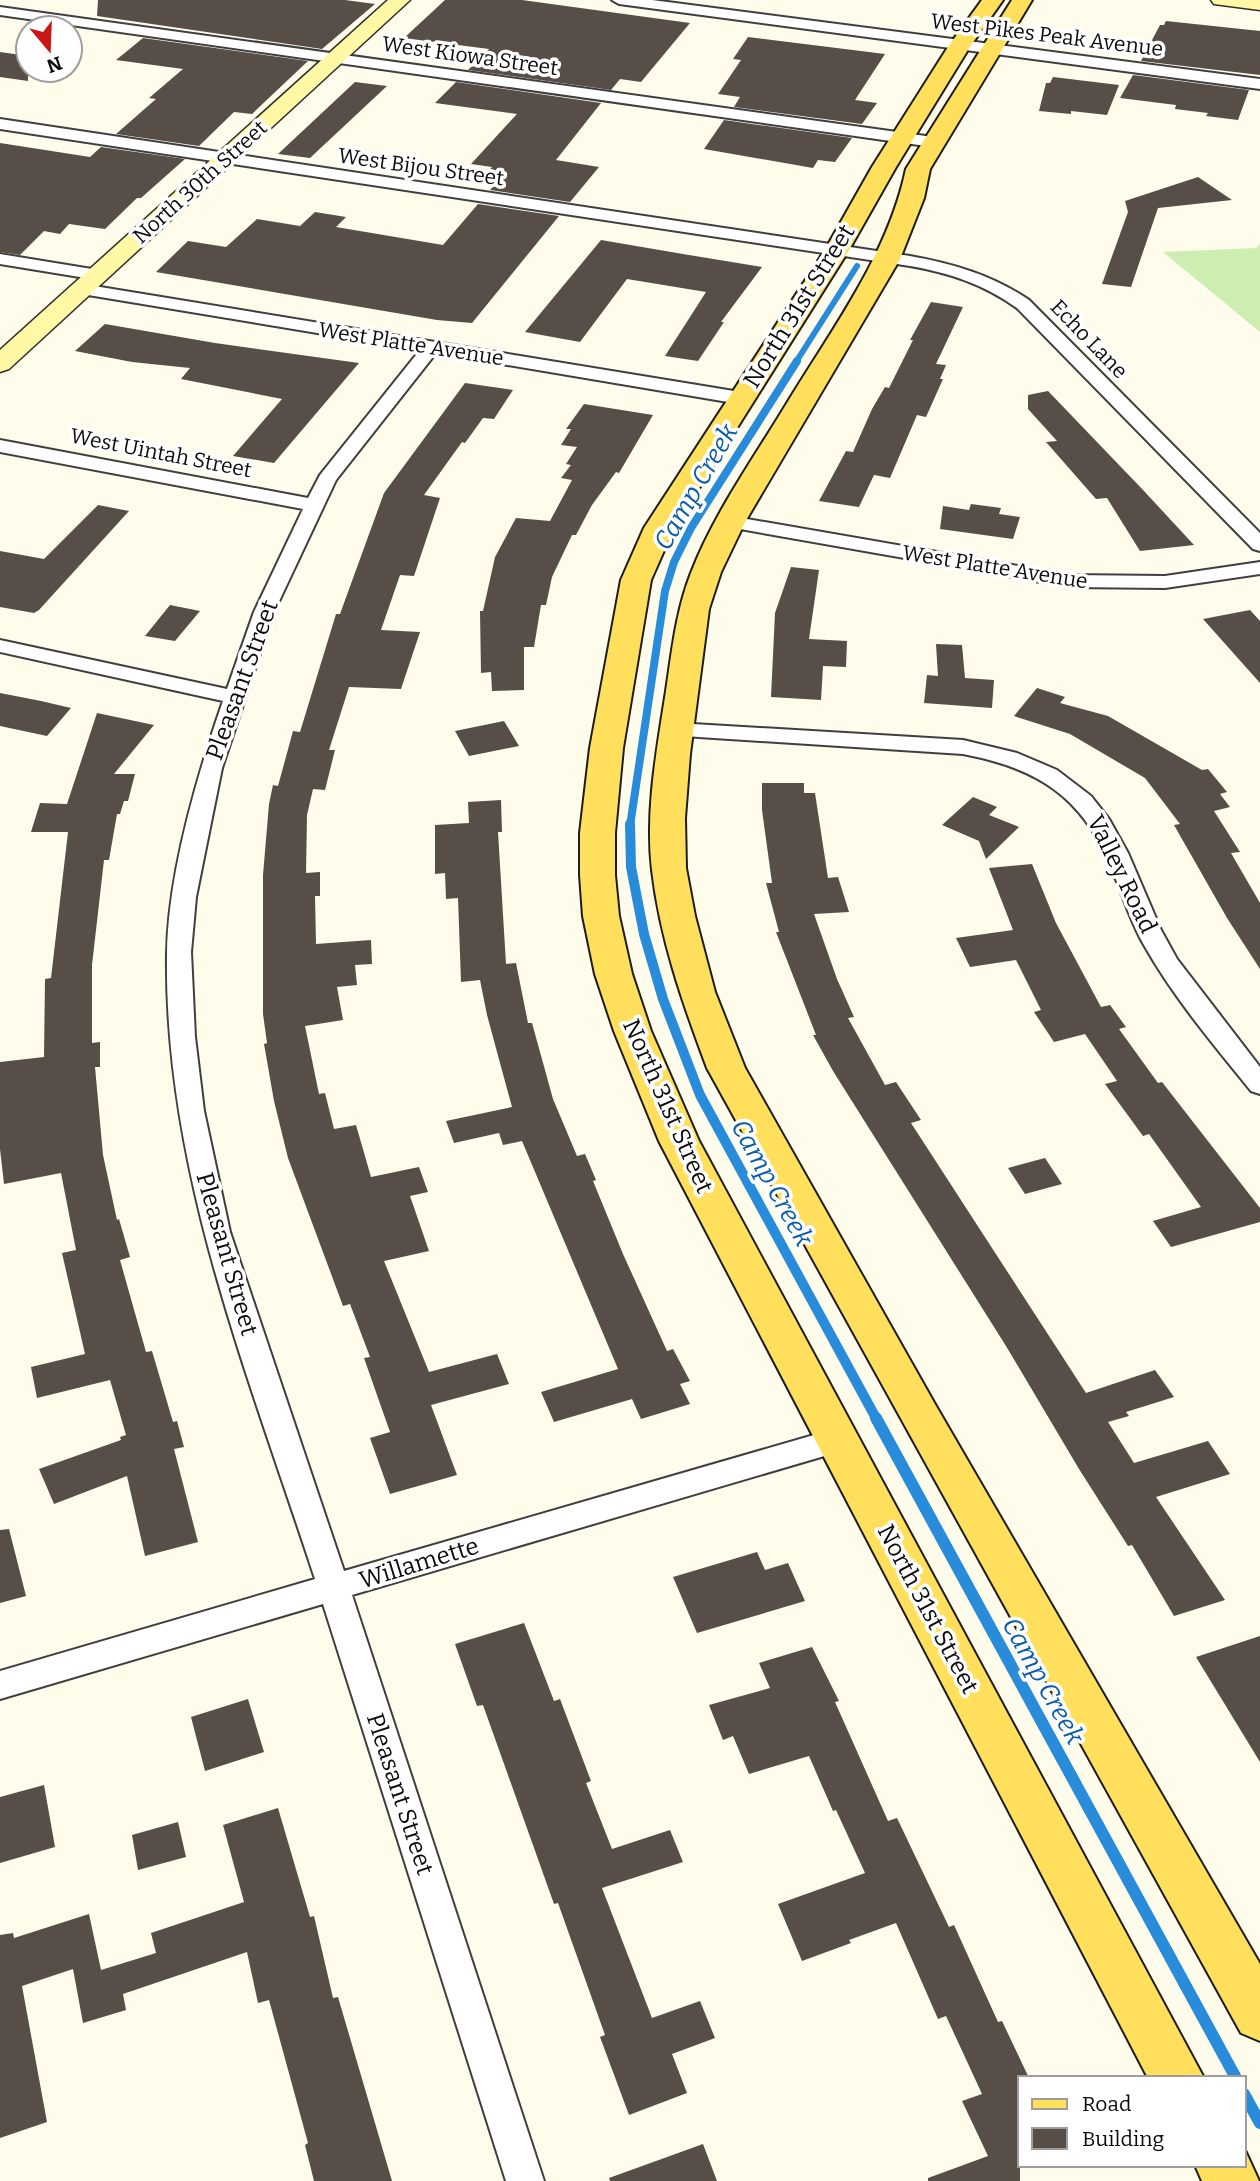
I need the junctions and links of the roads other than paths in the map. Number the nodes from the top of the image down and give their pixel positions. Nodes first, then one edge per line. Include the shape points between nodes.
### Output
1 (400, 0) edge
2 (620, 0) edge
3 (993, 0) edge
4 (1022, 0) edge
5 (1221, 0) edge
6 (1260, 4) edge
7 (0, 10) edge
8 (975, 47) junction
9 (336, 58) junction
10 (1260, 84) edge
11 (0, 124) edge
12 (918, 140) junction
13 (225, 159) junction
14 (837, 250) junction
15 (0, 259) edge
16 (887, 259) junction
17 (90, 282) junction
18 (431, 348) junction
19 (0, 364) edge
20 (740, 398) junction
21 (0, 446) edge
22 (313, 505) junction
23 (730, 522) junction
24 (1260, 545) edge
25 (1260, 568) edge
26 (0, 646) edge
27 (235, 697) junction
28 (676, 730) junction
29 (1260, 1086) edge
30 (838, 1440) junction
31 (334, 1588) junction
32 (0, 1685) edge
33 (1260, 2015) edge
34 (1176, 2076) edge
35 (525, 2181) edge

1 - 9 main road, North 30th Street
2 - 8 street, West Pikes Peak Avenue
3 - 8 main road, North 31st Street
4 - 8 main road
5 - 6 main road
7 - 9 street, West Kiowa Street
8 - 10 street, West Pikes Peak Avenue
8 - 12 main road, North 31st Street
9 - 12 street, West Kiowa Street
9 - 13 main road, North 30th Street
11 - 13 street, West Bijou Street
12 - 14 main road, North 31st Street
12 - 16 main road, North 31st Street via 912,198
13 - 14 street, West Bijou Street
13 - 17 main road, North 30th Street
14 - 16 street, Echo Lane
14 - 20 main road, North 31st Street
15 - 17 street, West Platte Avenue
16 - 23 main road, North 31st Street
16 - 24 street, Echo Lane via 949,268 1006,290
17 - 18 street, West Platte Avenue
17 - 19 main road, North 30th Street
18 - 20 street, West Platte Avenue
18 - 22 street, Pleasant Street via 340,460
20 - 30 main road, North 31st Street via 660,528 636,580 597,821 601,916 628,1019 668,1116
21 - 22 street, West Uintah Street
22 - 27 street, Pleasant Street via 264,612
23 - 25 street, West Platte Avenue via 1080,582 1166,584
23 - 28 main road, North 31st Street via 694,609
26 - 27 street
27 - 31 street, Pleasant Street via 211,768 184,897 179,952 182,1037 191,1111 216,1232
28 - 29 street, Valley Road via 963,747 997,753 1053,776 1092,809 1111,841 1155,943
28 - 33 main road, North 31st Street via 668,818 669,868 696,992 726,1068
30 - 31 street, Willamette
30 - 34 main road, North 31st Street
31 - 32 street, Willamette
31 - 35 street, Pleasant Street

